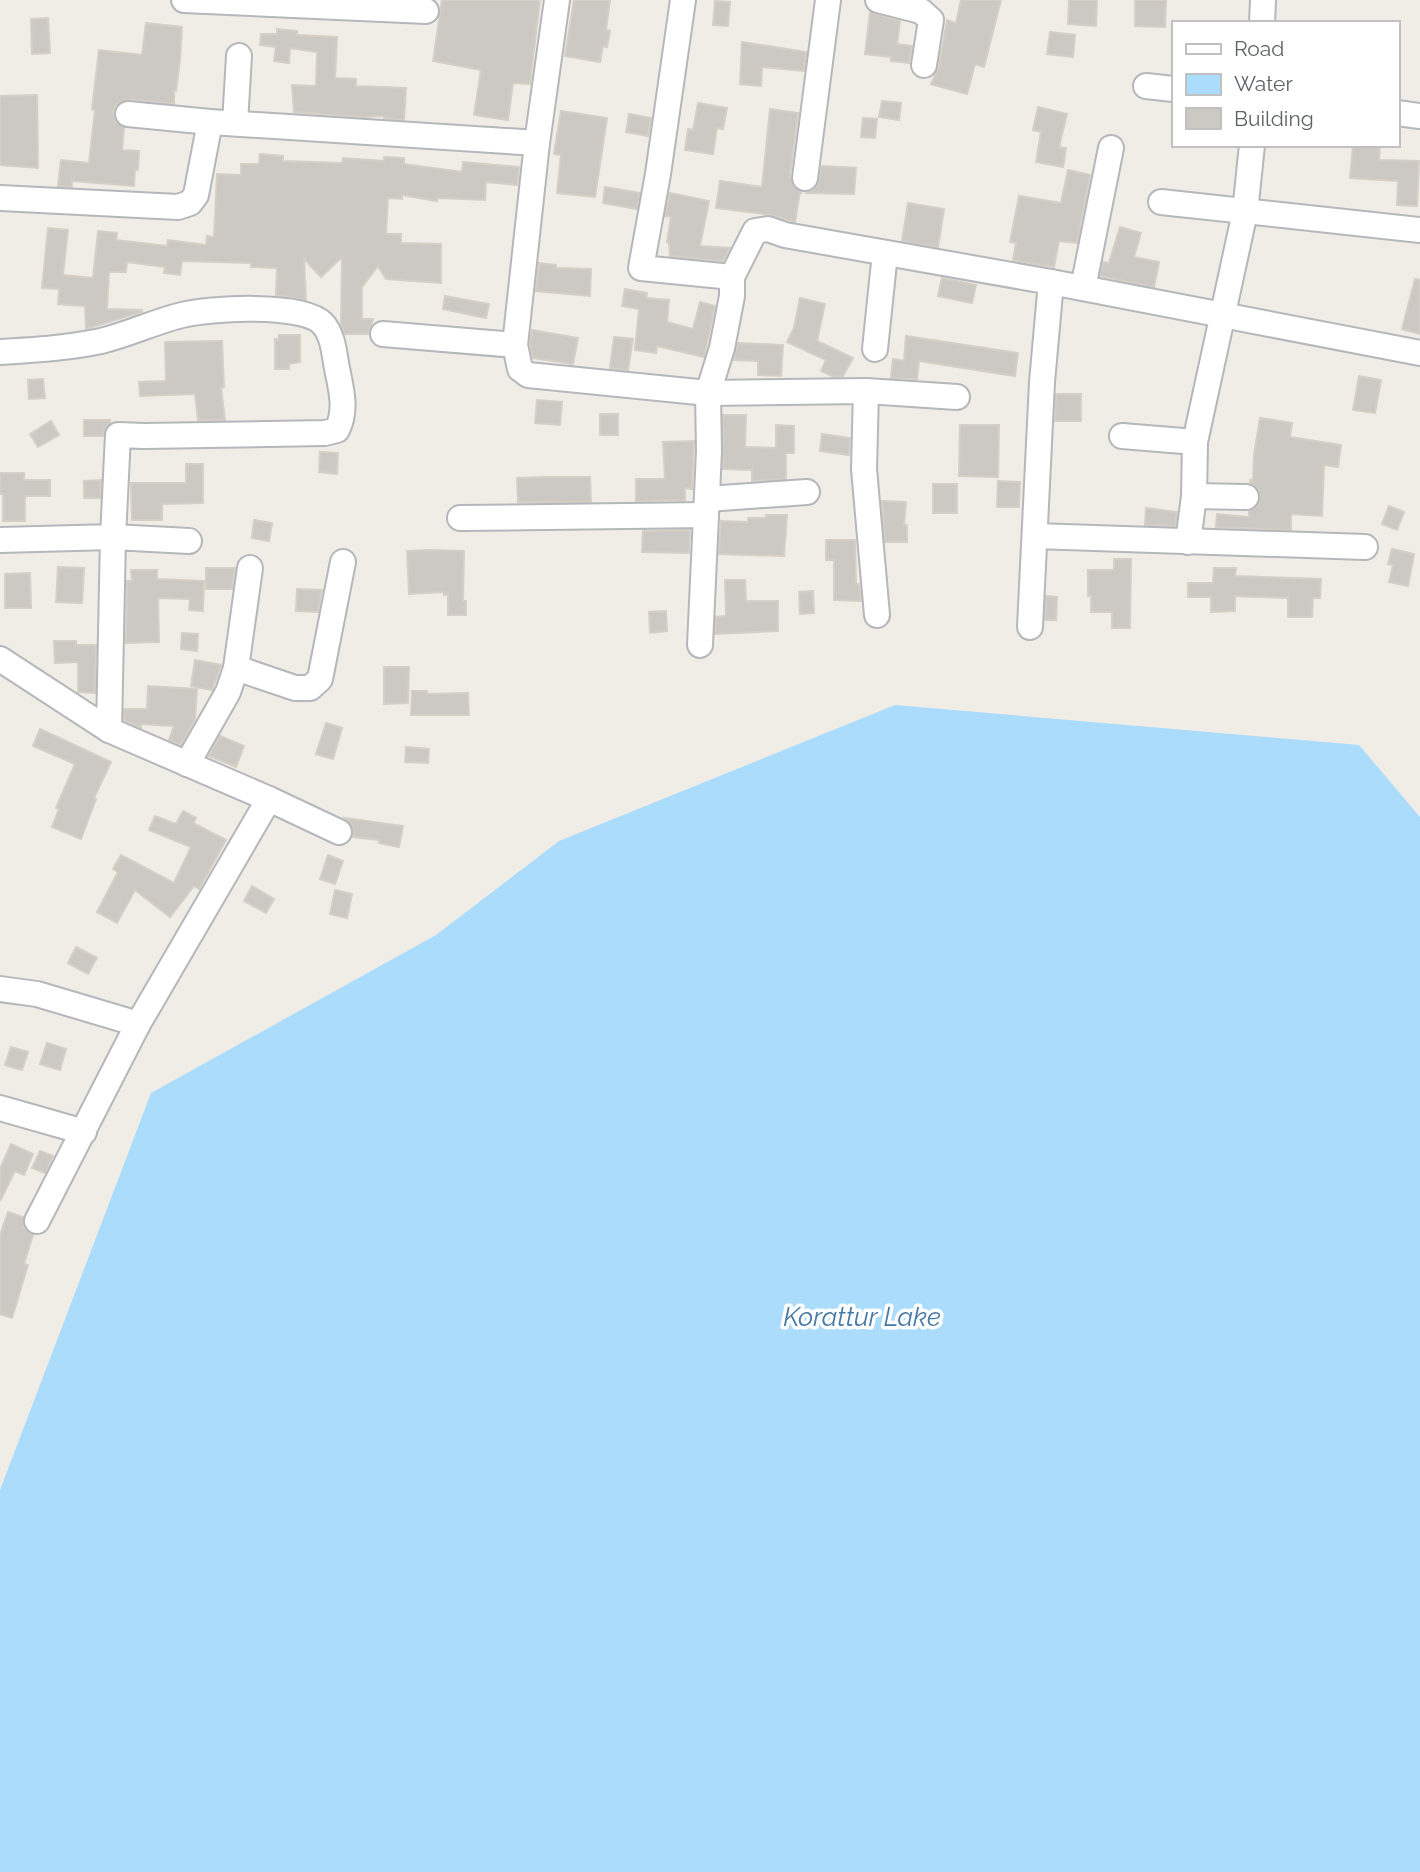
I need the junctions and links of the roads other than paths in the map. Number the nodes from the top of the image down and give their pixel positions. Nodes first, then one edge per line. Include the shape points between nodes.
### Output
1 (184, 0) edge
2 (557, 0) edge
3 (683, 0) edge
4 (828, 0) edge
5 (878, 0) edge
6 (1263, 0) edge
7 (426, 11) dead end
8 (1262, 21) edge
9 (239, 56) dead end
10 (924, 65) dead end
11 (1146, 86) dead end
12 (1172, 89) edge
13 (1399, 113) edge
14 (128, 114) dead end
15 (1420, 116) edge
16 (223, 122) junction
17 (537, 143) junction
18 (1252, 147) edge
19 (1111, 148) dead end
20 (805, 178) dead end
21 (0, 198) edge
22 (1160, 202) dead end
23 (1245, 212) junction
24 (1420, 230) edge
25 (885, 253) junction
26 (732, 277) junction
27 (1051, 282) junction
28 (1083, 288) junction
29 (1222, 317) junction
30 (383, 334) dead end
31 (515, 345) junction
32 (875, 349) dead end
33 (0, 352) edge
34 (1420, 353) edge
35 (866, 391) junction
36 (708, 393) junction
37 (957, 397) dead end
38 (1122, 436) dead end
39 (1195, 442) junction
40 (807, 492) dead end
41 (1194, 495) junction
42 (1246, 497) dead end
43 (706, 507) junction
44 (460, 518) dead end
45 (1035, 536) junction
46 (113, 537) junction
47 (0, 540) edge
48 (189, 541) dead end
49 (1188, 542) junction
50 (1365, 547) dead end
51 (343, 562) dead end
52 (250, 568) dead end
53 (877, 615) dead end
54 (1030, 627) dead end
55 (700, 645) dead end
56 (0, 659) edge
57 (236, 668) junction
58 (109, 730) junction
59 (187, 764) junction
60 (269, 799) junction
61 (339, 832) dead end
62 (0, 989) edge
63 (138, 1024) junction
64 (0, 1108) edge
65 (84, 1132) junction
66 (37, 1221) dead end

1 - 7 street
2 - 17 street
3 - 26 street via 641,268
4 - 20 street
5 - 10 street via 921,10 931,20
6 - 8 street
9 - 16 street
11 - 12 street
13 - 15 street
14 - 16 street
16 - 17 street
16 - 21 street via 190,203 158,207
17 - 31 street
18 - 23 street
19 - 28 street
22 - 23 street
23 - 24 street
23 - 29 street
25 - 26 street via 768,229 755,231
25 - 27 street
25 - 32 street
26 - 36 street via 722,348
27 - 28 street
27 - 45 street
28 - 29 street
29 - 34 street
29 - 39 street
30 - 31 street
31 - 36 street via 520,369 528,375
33 - 46 street via 99,341 209,310 301,312 324,324 332,342 344,406 337,430 118,435
35 - 36 street
35 - 37 street
35 - 53 street via 864,469
36 - 43 street
38 - 39 street
39 - 41 street
40 - 43 street
41 - 42 street
41 - 49 street
43 - 44 street
43 - 55 street
45 - 49 street
45 - 54 street
46 - 47 street
46 - 48 street
46 - 58 street
49 - 50 street
51 - 57 street via 320,679 310,688 295,688
52 - 57 street
56 - 58 street
57 - 59 street via 229,692
58 - 59 street
59 - 60 street
60 - 61 street
60 - 63 street
62 - 63 street via 37,994
63 - 65 street
64 - 65 street
65 - 66 street

